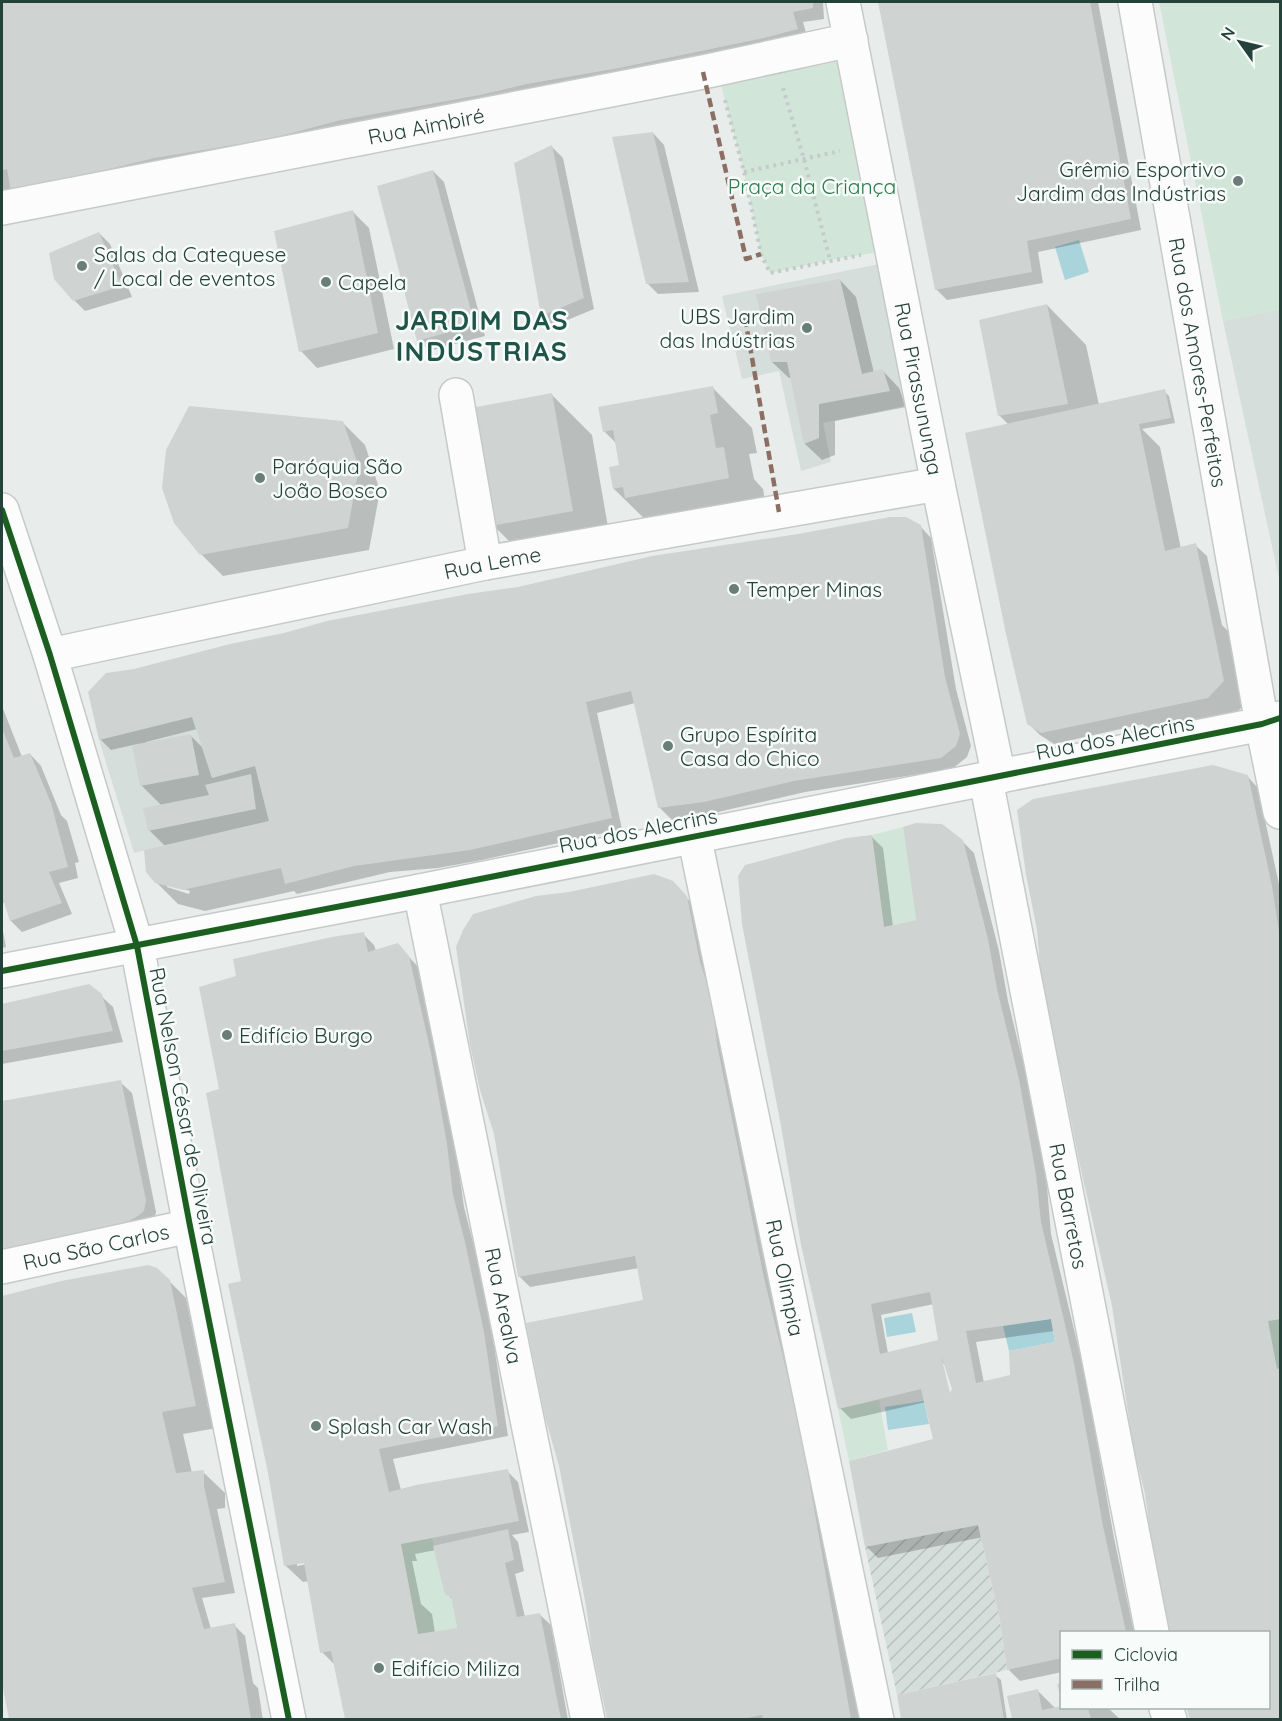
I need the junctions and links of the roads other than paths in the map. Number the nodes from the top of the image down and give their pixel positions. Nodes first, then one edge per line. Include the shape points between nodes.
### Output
1 (843, 2) edge
2 (1135, 2) edge
3 (851, 40) junction
4 (2, 208) edge
5 (456, 395) dead end
6 (938, 484) junction
7 (2, 510) edge
8 (484, 564) junction
9 (10, 566) edge
10 (50, 655) junction
11 (1271, 721) edge
12 (992, 779) junction
13 (1281, 812) edge
14 (694, 836) junction
15 (420, 891) junction
16 (136, 946) junction
17 (2, 971) edge
18 (190, 1226) junction
19 (2, 1267) edge
20 (1152, 1631) edge
21 (289, 1719) edge
22 (588, 1719) edge
23 (878, 1719) edge

1 - 3 street, Rua Pirassununga
2 - 11 street, Rua dos Amores-Perfeitos
3 - 4 street, Rua Aimbiré
3 - 6 street, Rua Pirassununga
5 - 8 street
6 - 8 street, Rua Leme
6 - 12 street, Rua Pirassununga
7 - 9 street, Rua Nelson César de Oliveira
8 - 10 street, Rua Leme
9 - 10 street, Rua Nelson César de Oliveira
10 - 16 street, Rua Nelson César de Oliveira
11 - 12 street, Rua dos Alecrins
11 - 13 street, Rua dos Amores-Perfeitos
12 - 14 street, Rua dos Alecrins
12 - 20 street, Rua Barretos
14 - 15 street, Rua dos Alecrins
14 - 23 street, Rua Olímpia
15 - 16 street, Rua dos Alecrins
15 - 22 street, Rua Arealva
16 - 17 street, Rua dos Alecrins
16 - 18 street, Rua Nelson César de Oliveira
18 - 19 street, Rua São Carlos
18 - 21 street, Rua Nelson César de Oliveira

